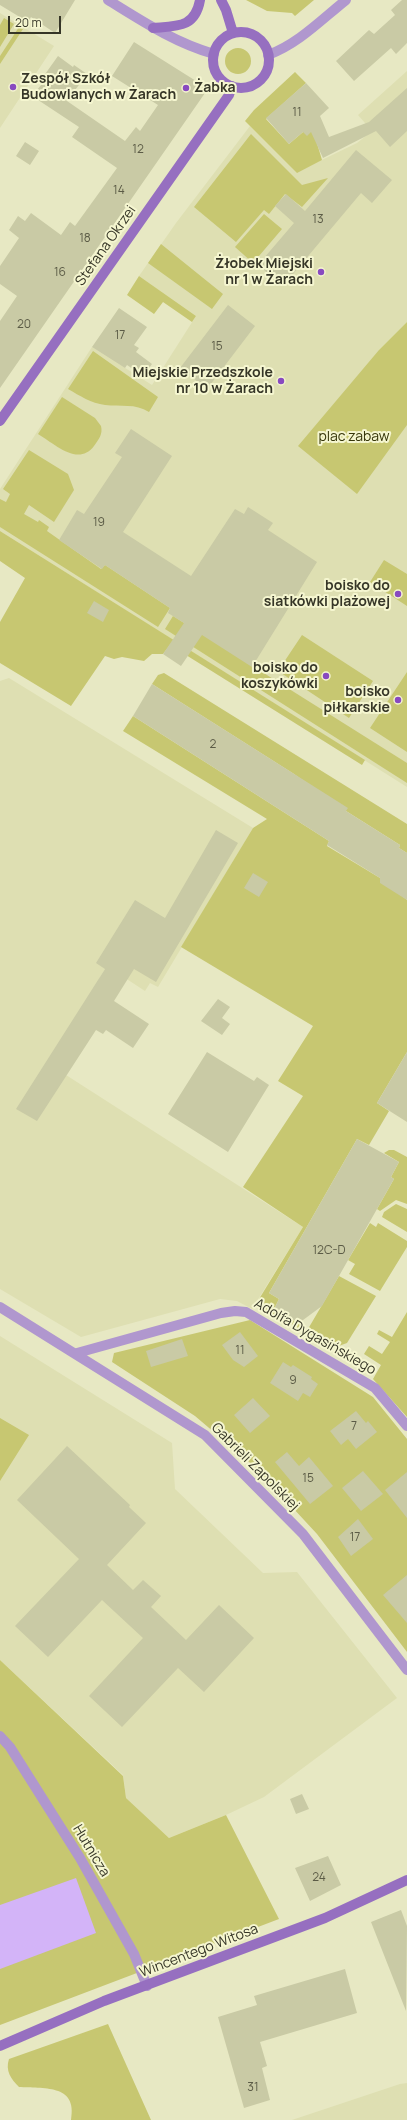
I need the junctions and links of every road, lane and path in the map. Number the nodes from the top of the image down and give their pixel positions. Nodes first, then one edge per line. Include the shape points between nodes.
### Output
1 (108, 0) edge
2 (200, 0) edge
3 (220, 0) edge
4 (346, 0) edge
5 (153, 28) junction
6 (232, 34) junction
7 (214, 54) junction
8 (268, 55) junction
9 (232, 86) junction
10 (0, 421) edge
11 (0, 1307) edge
12 (77, 1353) junction
13 (407, 1426) edge
14 (407, 1670) edge
15 (0, 1736) edge
16 (407, 1880) edge
17 (147, 1986) junction
18 (0, 2046) edge

1 - 5 street
2 - 5 street via 196,13 188,22 179,26
3 - 6 street via 226,10
4 - 8 street via 283,50
5 - 7 street via 192,47
6 - 7 street via 224,38
6 - 8 street via 251,34 265,46
7 - 9 street via 213,62 219,77
8 - 9 street via 267,69 259,81 242,88
9 - 10 street, Stefana Okrzei via 229,95
11 - 12 street, Gabrieli Zapolskiej
12 - 13 street, Adolfa Dygasińskiego via 221,1313 246,1312 374,1388 385,1397
12 - 14 street, Gabrieli Zapolskiej via 205,1435 303,1534
15 - 17 street, Hutnicza via 14,1752 80,1858 134,1954
16 - 17 street, Wincentego Witosa via 325,1918
17 - 18 street, Wincentego Witosa via 104,2001

